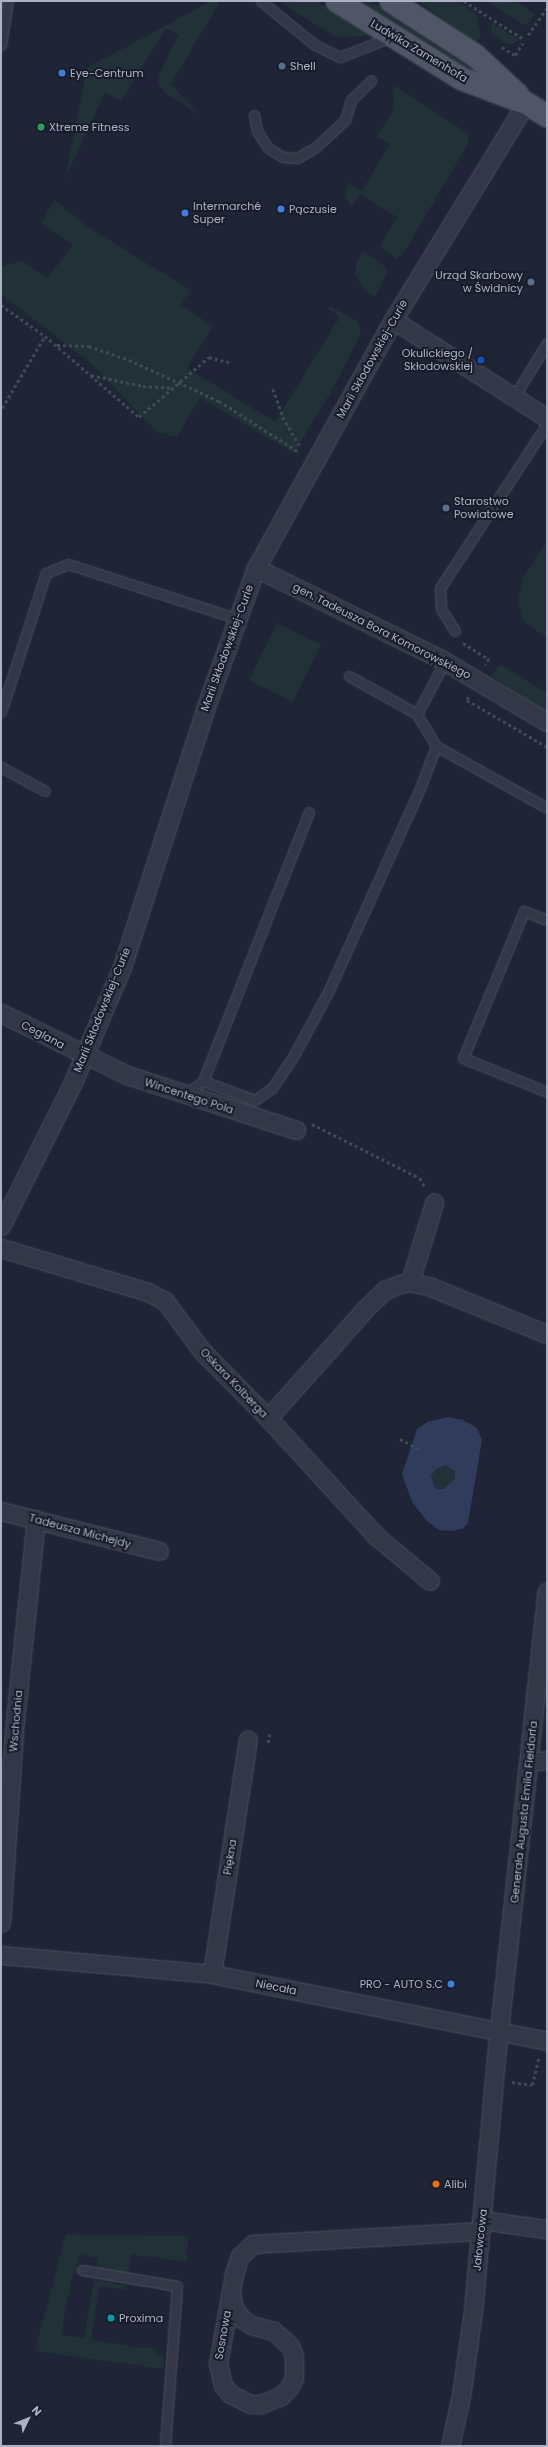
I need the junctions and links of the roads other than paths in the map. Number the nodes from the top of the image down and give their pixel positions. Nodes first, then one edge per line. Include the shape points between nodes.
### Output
1 (8, 1) edge
2 (262, 1) edge
3 (337, 1) edge
4 (391, 1) edge
5 (392, 36) junction
6 (1, 45) edge
7 (371, 81) dead end
8 (526, 103) junction
9 (254, 115) dead end
10 (547, 116) edge
11 (393, 320) junction
12 (547, 344) edge
13 (514, 397) junction
14 (547, 418) edge
15 (547, 424) edge
16 (256, 568) junction
17 (238, 619) junction
18 (455, 631) dead end
19 (445, 661) junction
20 (348, 676) dead end
21 (1, 712) edge
22 (417, 714) junction
23 (547, 722) edge
24 (436, 746) junction
25 (1, 767) edge
26 (46, 791) dead end
27 (547, 808) edge
28 (309, 812) dead end
29 (547, 920) edge
30 (1, 1013) edge
31 (85, 1057) junction
32 (203, 1081) junction
33 (547, 1092) edge
34 (186, 1094) junction
35 (302, 1126) road end
36 (434, 1203) road end
37 (1, 1226) edge
38 (1, 1248) edge
39 (410, 1282) junction
40 (547, 1334) edge
41 (268, 1418) junction
42 (1, 1511) edge
43 (36, 1519) junction
44 (159, 1552) dead end
45 (430, 1581) dead end
46 (547, 1592) edge
47 (8, 1730) edge
48 (248, 1740) dead end
49 (547, 1760) edge
50 (529, 1762) junction
51 (1, 1923) edge
52 (1, 1955) edge
53 (212, 1974) junction
54 (499, 2032) junction
55 (544, 2040) edge
56 (481, 2225) junction
57 (545, 2229) dead end
58 (82, 2270) dead end
59 (231, 2291) junction
60 (166, 2446) edge
61 (450, 2446) edge

1 - 6 lane
2 - 5 lane via 315,45 340,57
3 - 5 main road, Ludwika Zamenhofa
4 - 8 main road, Ludwika Zamenhofa via 476,56
5 - 8 main road, Ludwika Zamenhofa via 462,78
7 - 9 lane via 351,100 345,120 316,147 297,158 283,157 268,148 257,131
8 - 10 main road, Ludwika Zamenhofa
8 - 11 street, Marii Skłodowskiej-Curie
11 - 13 street
11 - 16 street, Marii Skłodowskiej-Curie
12 - 13 lane
13 - 14 street
15 - 18 lane via 440,588 441,609
16 - 17 street, Marii Skłodowskiej-Curie
16 - 19 street, gen. Tadeusza Bora Komorowskiego
17 - 21 lane via 68,564 46,573
17 - 31 street, Marii Skłodowskiej-Curie via 207,702 122,967
19 - 22 lane
19 - 23 street, gen. Tadeusza Bora Komorowskiego
20 - 22 lane
22 - 24 lane
24 - 27 lane
24 - 32 lane via 421,786 329,990 294,1055 272,1088 255,1100
25 - 26 lane
28 - 32 lane
29 - 33 lane via 524,911 463,1058
30 - 31 street, Ceglana
31 - 34 street, Wincentego Pola via 127,1075
31 - 37 street, Marii Skłodowskiej-Curie
32 - 34 lane
34 - 35 street, Wincentego Pola
36 - 39 street
38 - 41 street, Oskara Kolberga via 148,1292 165,1301 202,1351
39 - 40 street via 431,1287
39 - 41 street via 386,1290 365,1309
41 - 45 street, Oskara Kolberga via 376,1536
42 - 43 street, Tadeusza Michejdy
43 - 44 street, Tadeusza Michejdy
43 - 47 street, Wschodnia
46 - 50 street, Generała Augusta Emila Fieldorfa
47 - 51 street, Wschodnia
48 - 53 street, Piękna
49 - 50 street
50 - 54 street, Generała Augusta Emila Fieldorfa
52 - 53 street, Niecała
53 - 54 street, Niecała
54 - 55 street, Niecała
54 - 56 street, Jałowcowa
56 - 57 street, Sosnowa
56 - 59 street, Sosnowa via 253,2244 240,2256
56 - 61 street, Jałowcowa via 461,2396
58 - 60 lane via 177,2286
59 - 59 street, Sosnowa via 218,2364 219,2375 223,2385 239,2400 261,2404 272,2401 289,2388 296,2367 294,2356 290,2346 274,2331 251,2325 241,2318 233,2306

